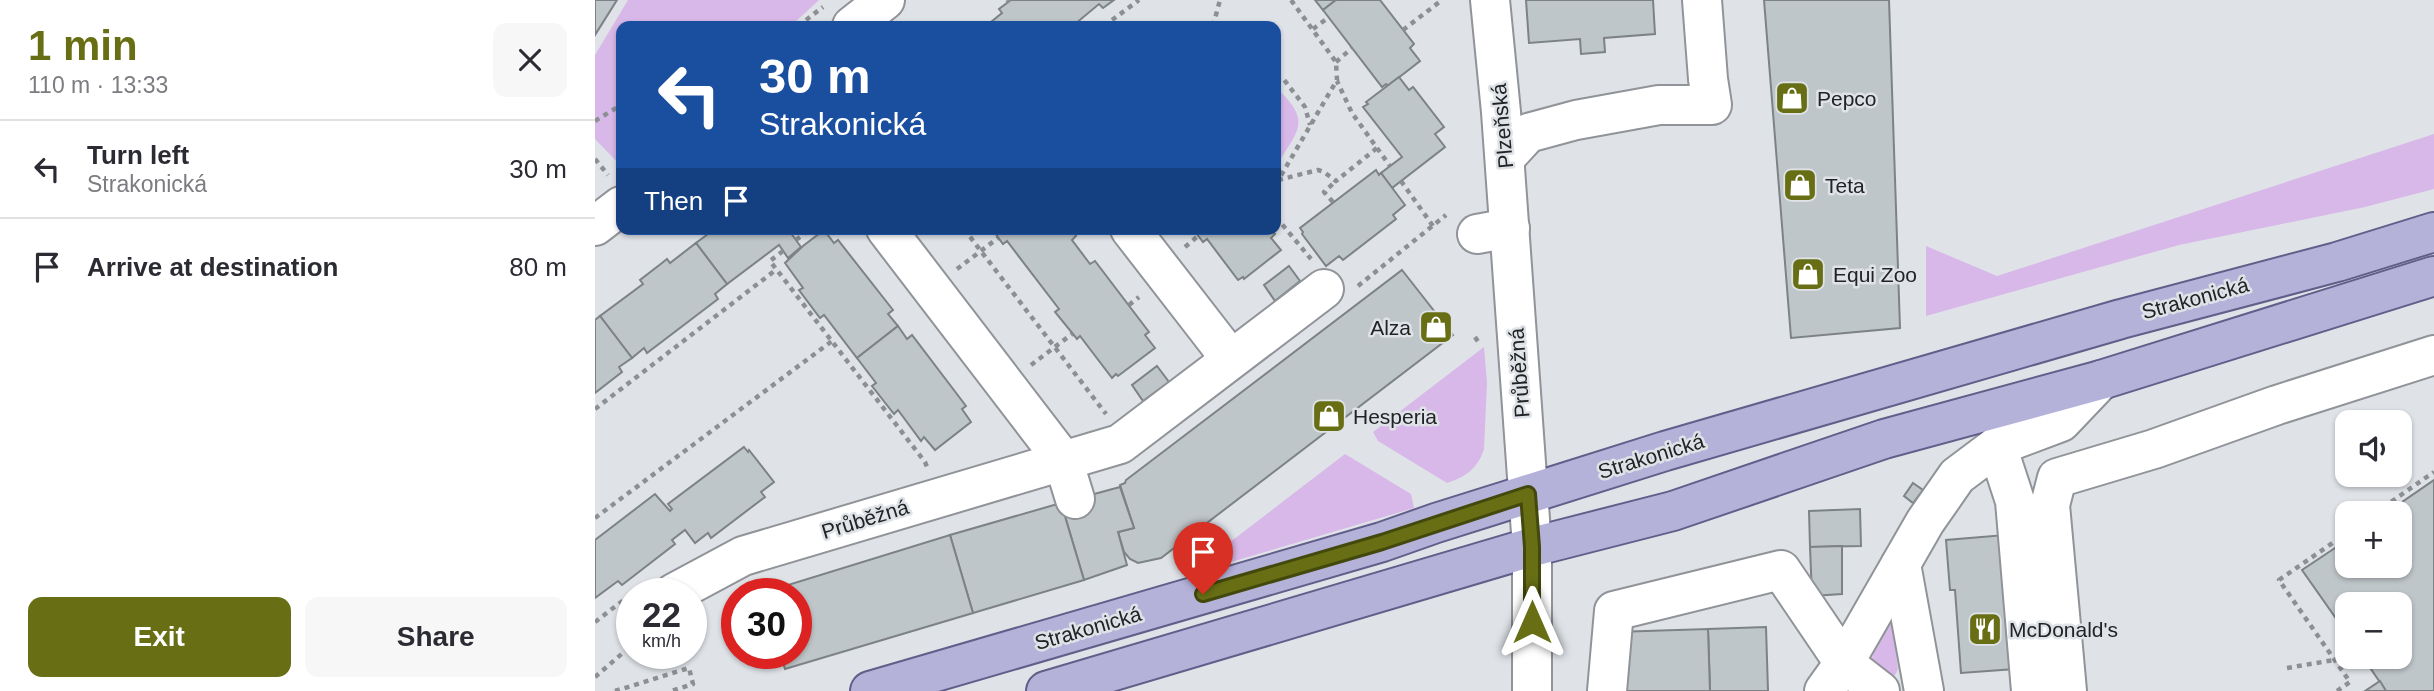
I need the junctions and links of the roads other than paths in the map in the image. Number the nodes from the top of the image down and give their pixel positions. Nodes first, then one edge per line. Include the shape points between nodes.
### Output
1 (885, 0) edge
2 (1490, 0) edge
3 (1702, 0) edge
4 (858, 21) edge
5 (1505, 158) junction
6 (616, 210) edge
7 (595, 226) edge
8 (1487, 231) joint
9 (2434, 232) edge
10 (891, 235) edge
11 (1135, 235) edge
12 (2434, 276) edge
13 (1324, 289) road end
14 (2434, 355) edge
15 (1230, 358) junction
16 (2101, 380) junction
17 (1997, 446) junction
18 (1063, 460) junction
19 (1528, 494) junction
20 (1075, 499) dead end
21 (2033, 503) junction
22 (1532, 547) junction
23 (1901, 564) junction
24 (702, 578) edge
25 (1834, 677) edge
26 (870, 691) edge
27 (1047, 691) edge
28 (1532, 691) edge
29 (1607, 691) edge
30 (1880, 691) edge
31 (1924, 691) edge
32 (2031, 691) edge
33 (2067, 691) edge

1 - 4 street
2 - 5 street, Plzeňská
3 - 5 street via 1712,105 1659,105 1576,120 1528,133
5 - 8 street, Plzeňská
6 - 7 street
8 - 19 street, Průběžná
9 - 19 main road, Strakonická
10 - 18 street
11 - 15 street
12 - 16 main road
13 - 15 street, Průběžná
14 - 21 street via 2057,478
15 - 18 street, Průběžná via 1120,444
16 - 17 street via 2061,422
16 - 22 main road via 1884,439 1673,511
17 - 21 street
17 - 23 street via 1957,476
18 - 20 street
18 - 24 street, Průběžná via 743,556
19 - 22 street
19 - 26 main road, Strakonická via 1382,542
21 - 32 street
21 - 33 street
22 - 27 main road
22 - 28 street
23 - 25 street
23 - 31 street
25 - 29 street via 1781,570 1614,611
25 - 30 street

